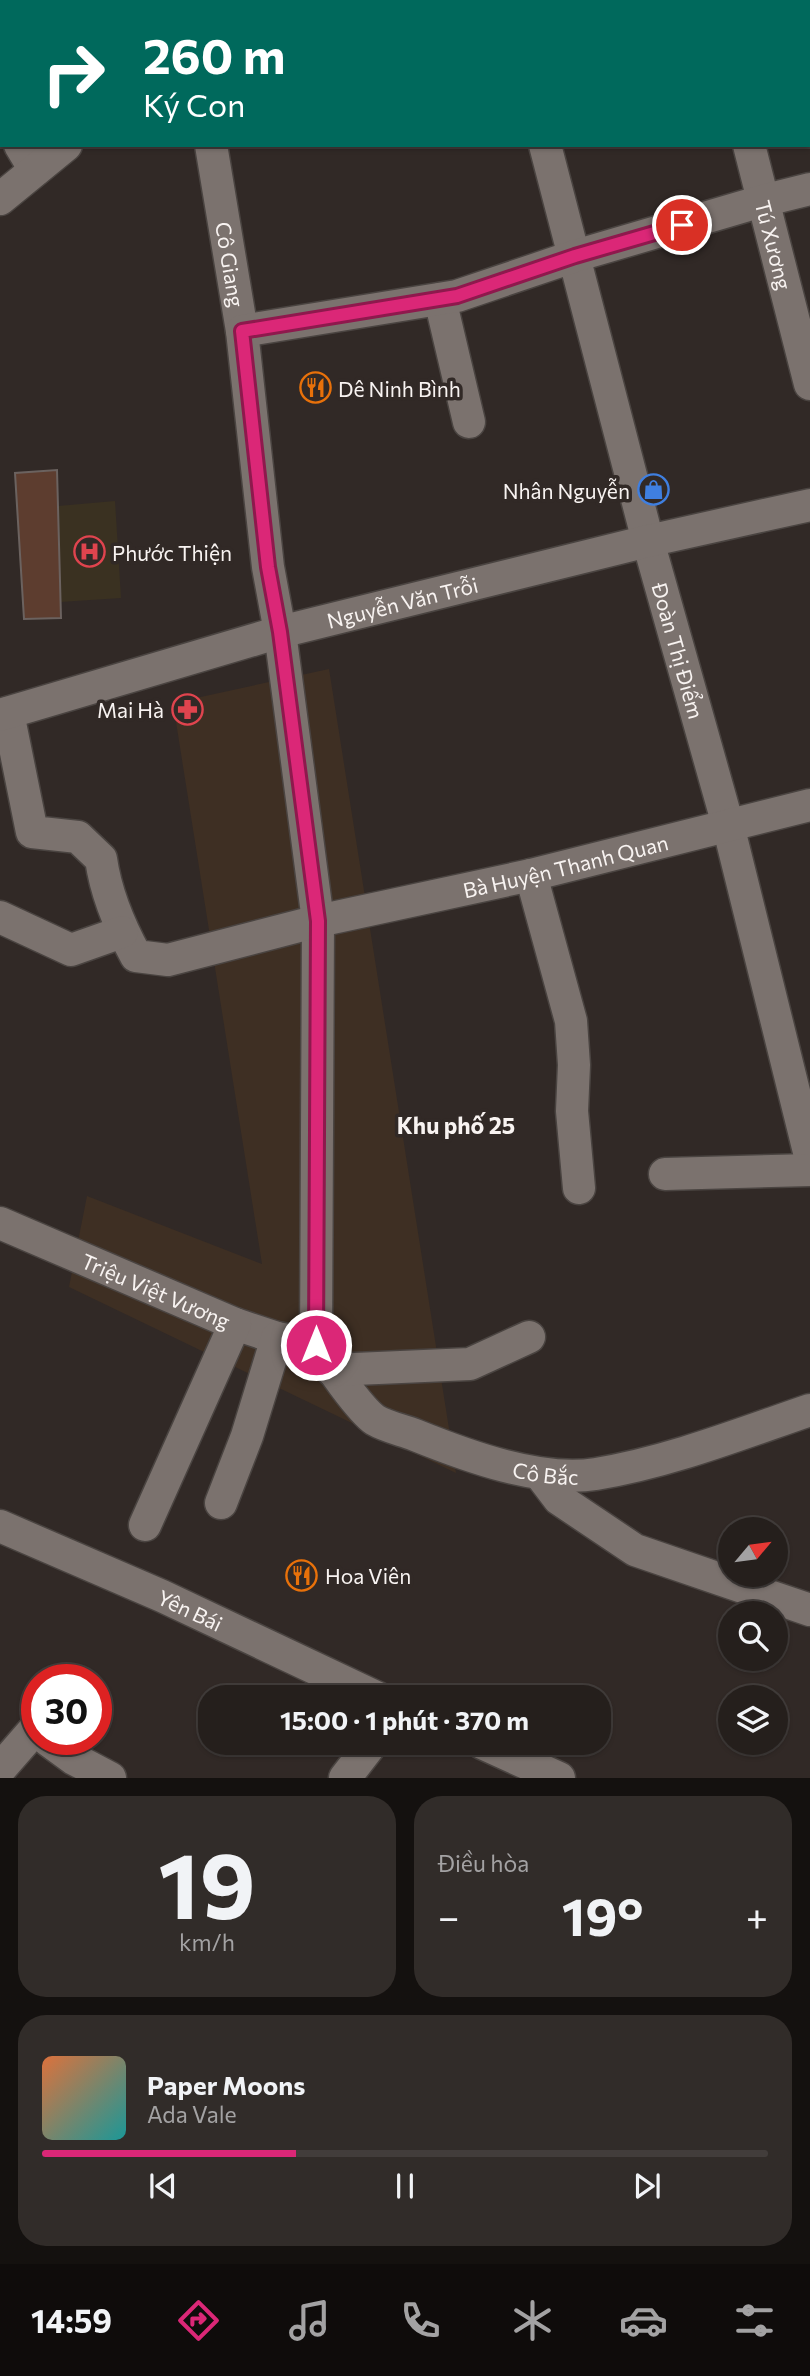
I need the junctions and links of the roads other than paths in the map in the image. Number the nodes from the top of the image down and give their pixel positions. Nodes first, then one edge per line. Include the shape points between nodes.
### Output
1 (60, 147) edge
2 (211, 147) edge
3 (546, 147) edge
4 (749, 147) edge
5 (27, 158) edge
6 (810, 189) edge
7 (0, 199) edge
8 (762, 201) junction
9 (575, 256) junction
10 (440, 299) junction
11 (242, 331) junction
12 (810, 384) edge
13 (470, 422) dead end
14 (810, 505) edge
15 (648, 541) junction
16 (280, 632) junction
17 (4, 714) edge
18 (810, 805) edge
19 (728, 825) junction
20 (531, 875) junction
21 (0, 917) edge
22 (318, 921) junction
23 (122, 932) junction
24 (810, 1156) edge
25 (810, 1170) edge
26 (665, 1174) dead end
27 (579, 1188) dead end
28 (0, 1223) edge
29 (235, 1324) junction
30 (529, 1337) dead end
31 (277, 1338) junction
32 (324, 1357) junction
33 (810, 1410) edge
34 (540, 1474) junction
35 (221, 1503) dead end
36 (145, 1525) dead end
37 (0, 1527) edge
38 (810, 1610) edge
39 (350, 1685) edge
40 (21, 1745) edge
41 (69, 1755) edge
42 (362, 1755) edge
43 (509, 1755) edge
44 (0, 1769) edge
45 (110, 1777) edge
46 (345, 1777) edge
47 (559, 1777) edge

1 - 5 street
2 - 11 street, Cô Giang
3 - 9 street, Đoàn Thị Điểm
4 - 8 street, Tú Xương
5 - 7 street
6 - 8 street
8 - 9 street
8 - 12 street, Tú Xương
9 - 10 street
9 - 15 street, Đoàn Thị Điểm
10 - 11 street
10 - 13 street
11 - 16 street, Cô Giang via 268,567
14 - 15 street, Nguyễn Văn Trỗi
15 - 16 street, Nguyễn Văn Trỗi
15 - 19 street, Đoàn Thị Điểm
16 - 17 street, Nguyễn Văn Trỗi
16 - 22 street, Cô Giang
17 - 23 street via 32,832 78,836 102,859 105,885
18 - 19 street, Bà Huyện Thanh Quan
19 - 20 street, Bà Huyện Thanh Quan
19 - 24 street, Đoàn Thị Điểm
20 - 22 street, Bà Huyện Thanh Quan
20 - 27 street via 570,1021
21 - 23 street via 71,950
22 - 23 street, Bà Huyện Thanh Quan via 168,960 136,956
22 - 32 street, Cô Giang
25 - 26 street
28 - 29 street, Triệu Việt Vương
29 - 31 street, Triệu Việt Vương
29 - 36 street
30 - 32 street, Triệu Việt Vương via 470,1364
31 - 32 street, Triệu Việt Vương
31 - 35 street
32 - 34 street, Cô Bắc via 374,1419 445,1447
33 - 34 street, Cô Bắc via 629,1467 593,1475
34 - 38 street via 559,1499 635,1550
37 - 39 street, Yên Bái via 162,1596
40 - 44 street
41 - 45 street
42 - 46 street
43 - 47 street

